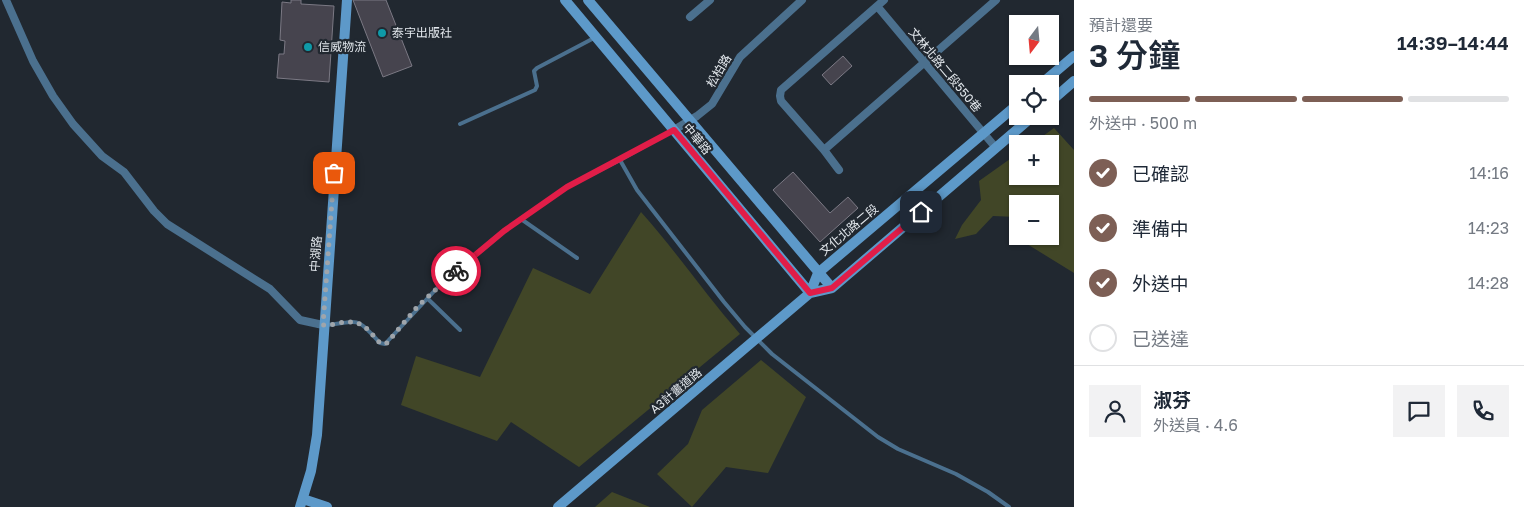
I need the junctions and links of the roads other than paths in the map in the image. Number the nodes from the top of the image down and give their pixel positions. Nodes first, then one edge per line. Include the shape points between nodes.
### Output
1 (6, 0) edge
2 (347, 0) edge
3 (565, 0) edge
4 (588, 0) edge
5 (709, 0) edge
6 (802, 0) edge
7 (884, 0) edge
8 (996, 0) edge
9 (877, 6) junction
10 (690, 17) dead end
11 (596, 37) junction
12 (1074, 56) edge
13 (925, 63) junction
14 (1052, 75) edge
15 (1074, 82) edge
16 (1059, 94) edge
17 (1009, 111) edge
18 (690, 120) junction
19 (460, 124) dead end
20 (1023, 125) edge
21 (674, 130) junction
22 (983, 133) junction
23 (996, 148) junction
24 (824, 150) junction
25 (620, 160) junction
26 (839, 170) dead end
27 (521, 219) junction
28 (577, 258) dead end
29 (818, 273) junction
30 (832, 288) junction
31 (810, 293) junction
32 (428, 299) junction
33 (323, 325) junction
34 (460, 330) dead end
35 (757, 338) junction
36 (302, 503) edge
37 (327, 507) edge
38 (558, 507) edge
39 (1009, 507) edge

1 - 33 street via 33,61 53,96 90,144 124,172 154,211 167,224 270,289 300,320
2 - 33 street, 中湖路
3 - 11 street, 中華路
4 - 18 street, 中華路
5 - 10 street
6 - 18 street, 松柏路 via 740,57 712,104
7 - 9 street
8 - 13 street
9 - 13 street, 文林北路二段550巷
9 - 24 street via 781,90 781,101
11 - 19 lane via 537,68 534,71 538,86 535,90
11 - 21 street, 中華路
12 - 14 street
13 - 22 street, 文林北路二段550巷
13 - 24 street
15 - 16 street
17 - 22 street, 文化北路二段
18 - 21 street, 松柏路
18 - 29 street, 中華路
20 - 23 street
21 - 25 lane
21 - 31 street, 中華路
22 - 23 street, 文林北路二段550巷
22 - 29 street, 文化北路二段
23 - 30 street
24 - 26 street
25 - 27 lane via 567,187
25 - 35 lane via 637,190 724,302
27 - 28 lane
27 - 32 lane via 470,259
29 - 30 street, 中華路
29 - 31 street, 文化北路二段
30 - 31 street
31 - 35 street, A3計畫道路
32 - 33 lane via 418,306 386,344 380,343 368,328 359,323
32 - 34 lane
33 - 36 street, 中湖路 via 317,435
35 - 38 street, A3計畫道路
35 - 39 lane via 772,354 878,437 956,474
36 - 37 street

